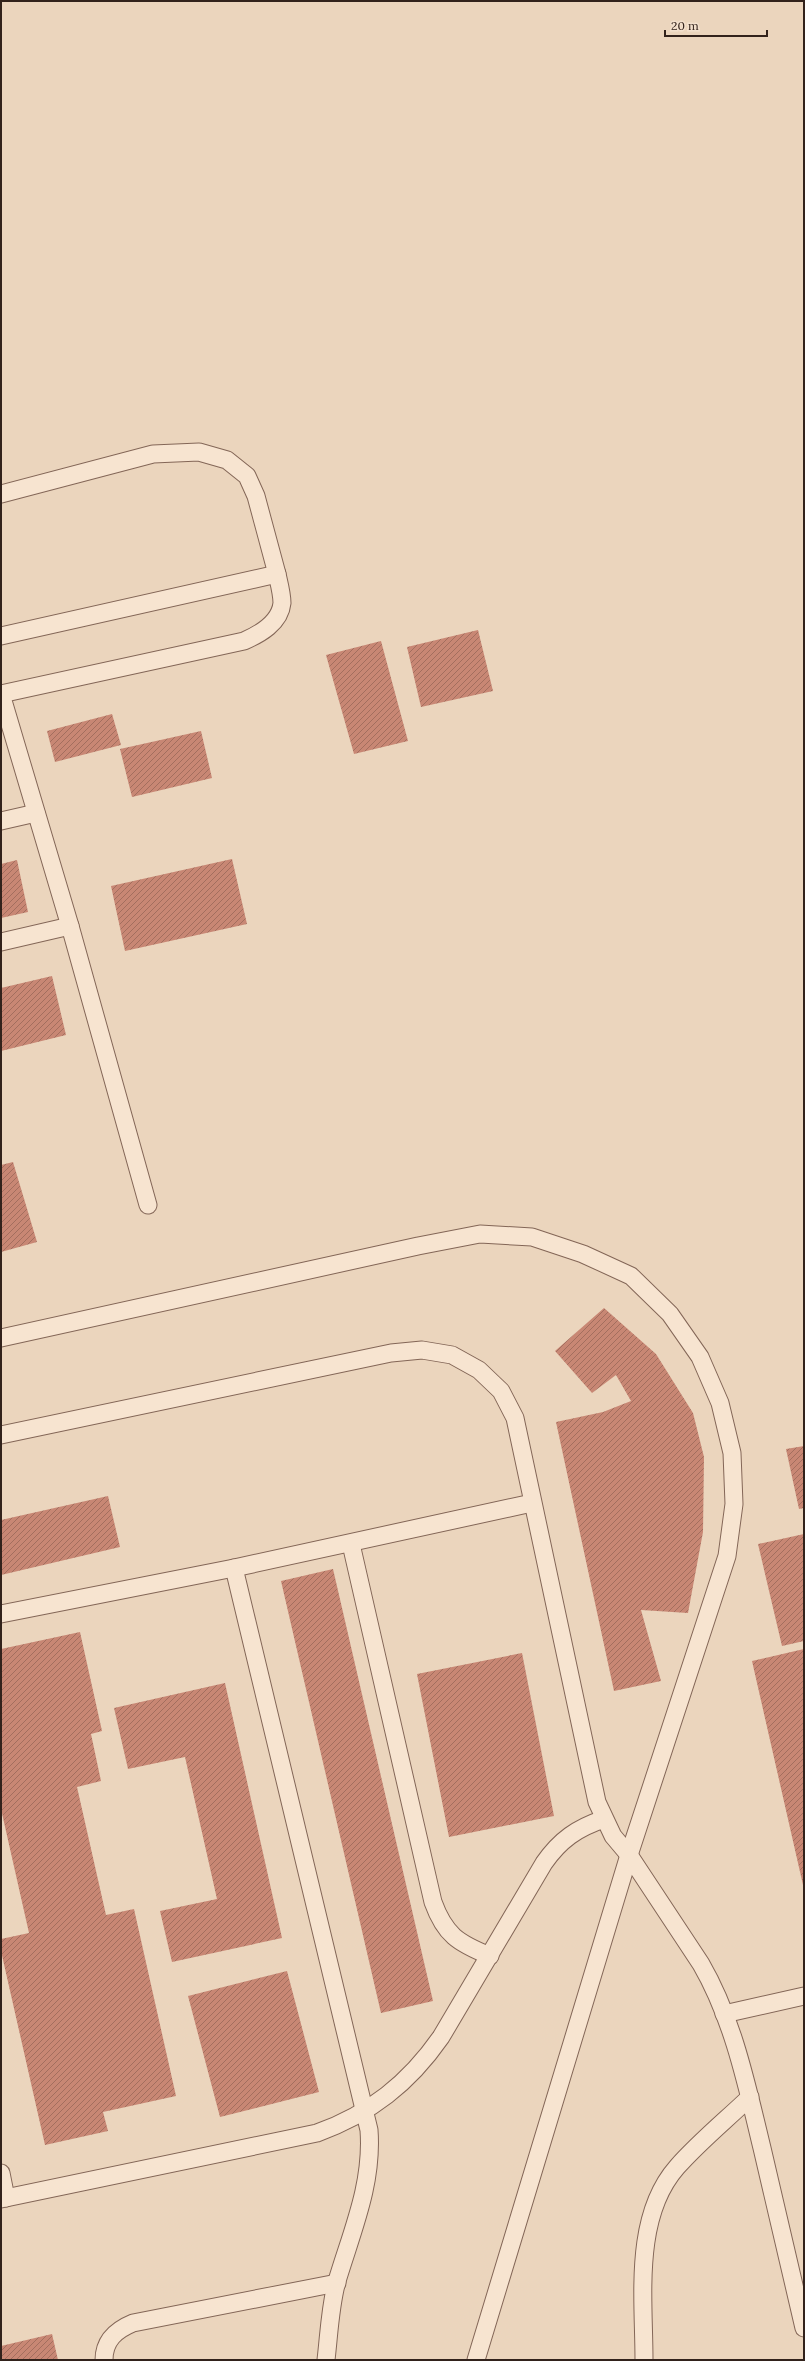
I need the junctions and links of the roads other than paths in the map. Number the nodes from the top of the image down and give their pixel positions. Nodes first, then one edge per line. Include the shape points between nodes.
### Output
1 (1, 494) edge
2 (278, 574) junction
3 (1, 636) edge
4 (1, 694) edge
5 (36, 812) junction
6 (1, 821) edge
7 (70, 926) junction
8 (1, 942) edge
9 (148, 1205) dead end
10 (1, 1338) edge
11 (1, 1435) edge
12 (532, 1503) junction
13 (351, 1544) junction
14 (234, 1568) junction
15 (1, 1614) edge
16 (604, 1819) junction
17 (629, 1855) junction
18 (490, 1956) junction
19 (804, 1996) edge
20 (724, 2014) junction
21 (750, 2097) junction
22 (364, 2112) junction
23 (1, 2173) edge
24 (4, 2198) edge
25 (337, 2283) junction
26 (804, 2328) edge
27 (104, 2360) edge
28 (326, 2360) edge
29 (476, 2360) edge
30 (644, 2360) edge

1 - 2 lane via 153,454 199,452 227,460 247,476 256,496
2 - 3 lane
2 - 4 lane via 282,603 276,619 260,634 244,641
4 - 5 lane
5 - 6 lane
5 - 7 lane
7 - 8 lane
7 - 9 lane
10 - 17 lane via 480,1234 532,1236 583,1254 630,1276 670,1314 700,1357 720,1403 732,1452 734,1504 727,1556
11 - 12 lane via 391,1353 422,1350 452,1355 479,1370 501,1391 515,1418
12 - 13 lane
12 - 16 lane via 592,1783
13 - 14 lane
13 - 18 lane via 433,1902 439,1919 449,1934 463,1945
14 - 15 lane
14 - 22 lane
16 - 17 lane via 613,1836
16 - 18 lane via 570,1834 555,1848
17 - 20 lane via 711,1980
17 - 29 lane
18 - 22 lane via 426,2060 402,2084
19 - 20 lane
20 - 21 lane
21 - 26 lane
21 - 30 lane via 677,2167 657,2198 644,2267
22 - 24 lane via 317,2133
22 - 25 lane via 370,2143 369,2168 350,2244
23 - 24 lane
25 - 27 lane via 133,2323 120,2329 110,2338 104,2351
25 - 28 lane

